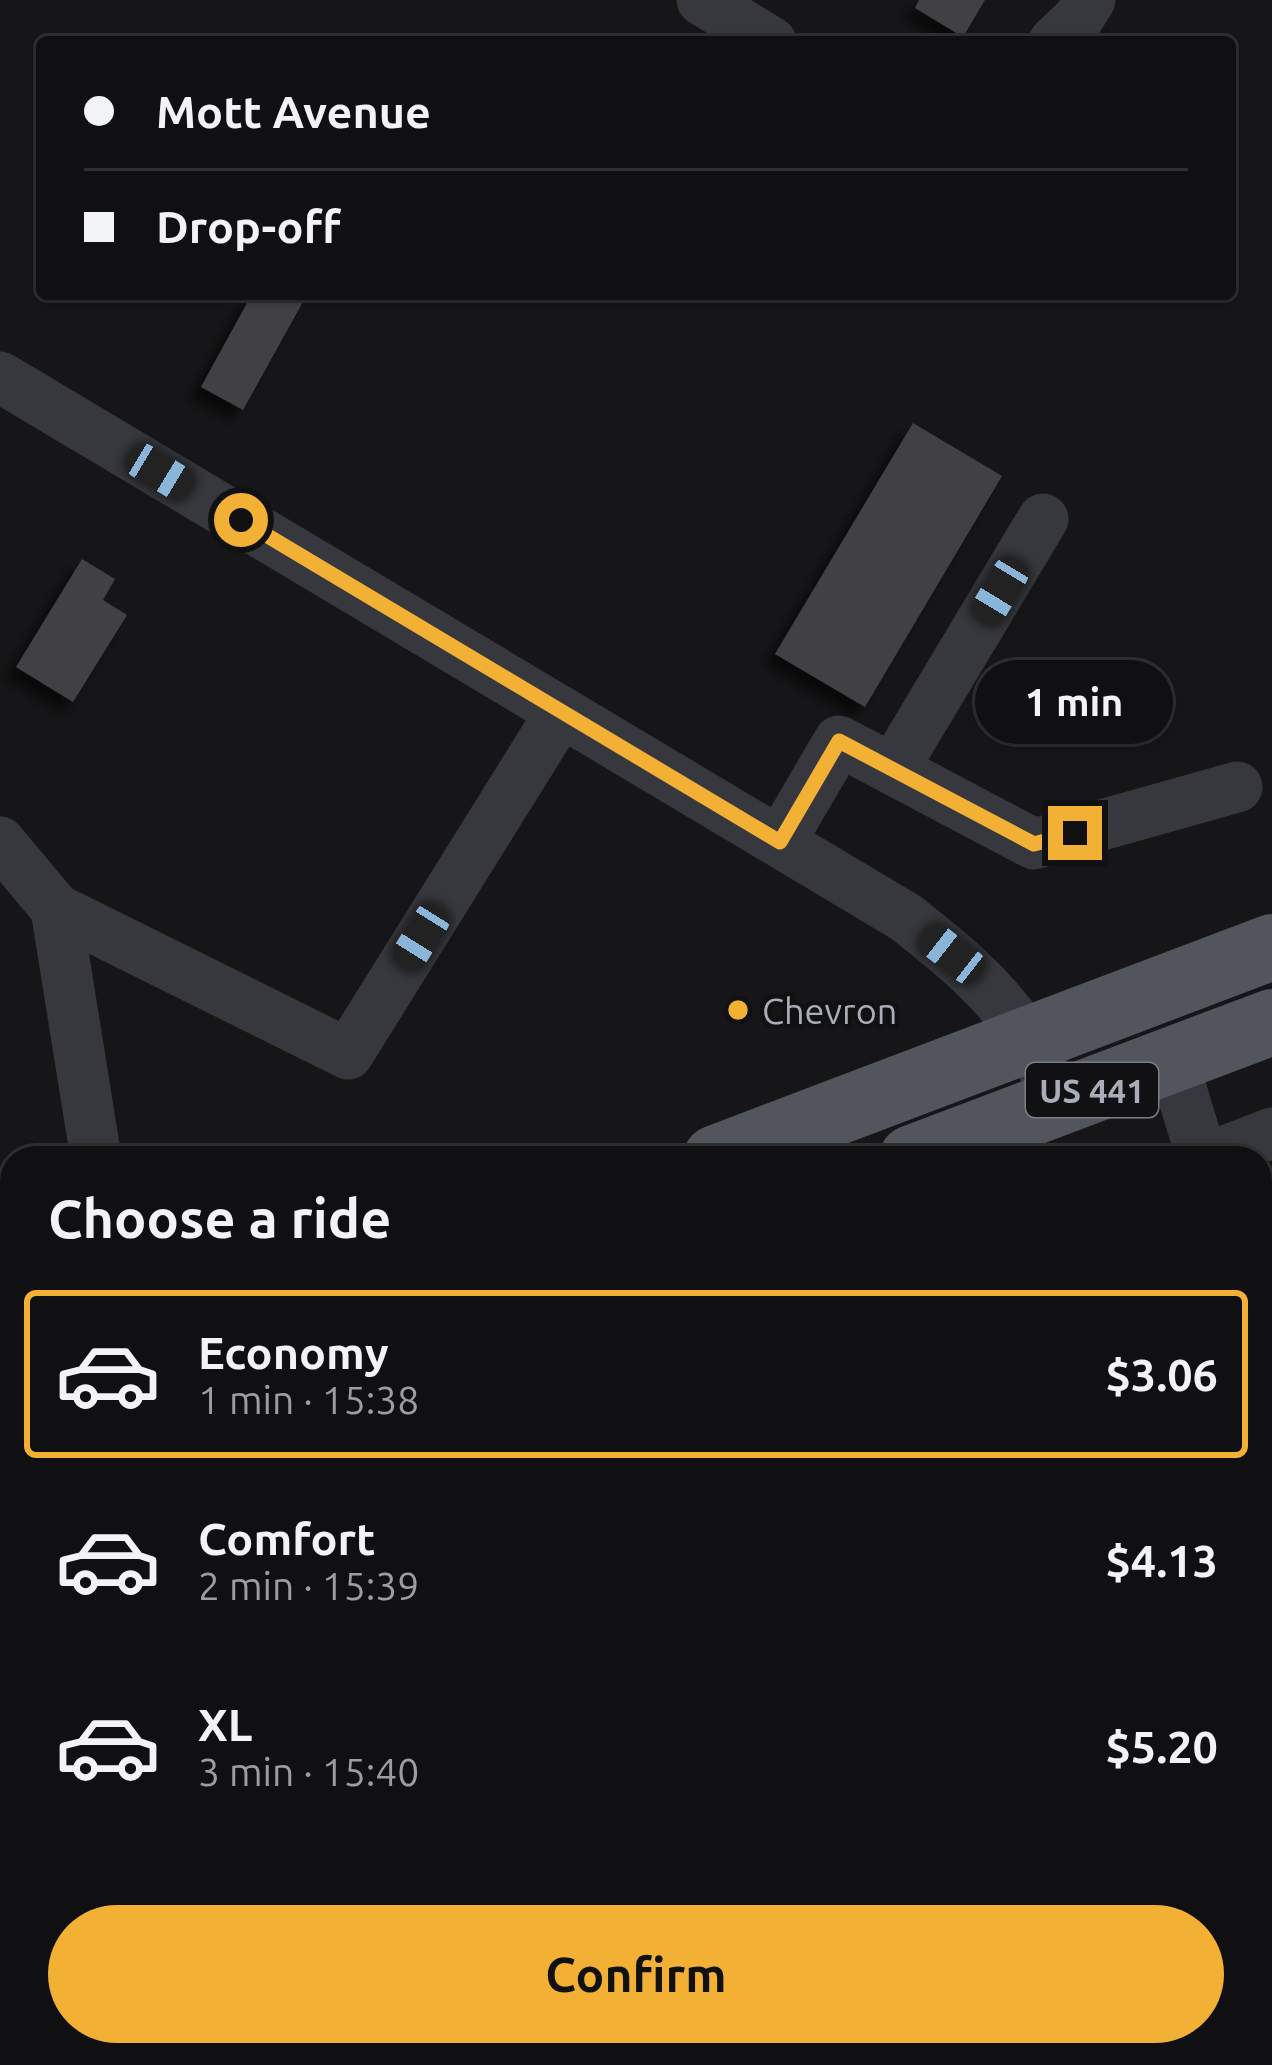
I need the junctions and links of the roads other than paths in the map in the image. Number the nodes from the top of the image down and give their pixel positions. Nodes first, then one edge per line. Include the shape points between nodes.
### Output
1 (702, 0) edge
2 (1090, 0) edge
3 (761, 36) edge
4 (1060, 36) edge
5 (0, 377) edge
6 (1043, 519) dead end
7 (561, 712) junction
8 (893, 770) junction
9 (1238, 787) dead end
10 (0, 842) edge
11 (780, 842) junction
12 (56, 909) junction
13 (1272, 947) edge
14 (1272, 1022) edge
15 (1028, 1039) junction
16 (1172, 1060) junction
17 (1058, 1103) junction
18 (1272, 1133) edge
19 (94, 1146) edge
20 (767, 1146) edge
21 (944, 1146) edge
22 (1201, 1146) edge
23 (1237, 1146) edge

1 - 3 street
2 - 4 street
5 - 7 street
6 - 8 street
7 - 11 street
7 - 12 street via 348,1054
8 - 9 street via 1034,844
8 - 11 street via 839,741
10 - 12 street
11 - 15 street via 952,954
12 - 19 street
13 - 15 main road, US 441
14 - 16 main road, US 441
15 - 17 street
15 - 20 main road, US 441
16 - 17 main road, US 441
16 - 22 street
17 - 21 main road, US 441
18 - 23 street

